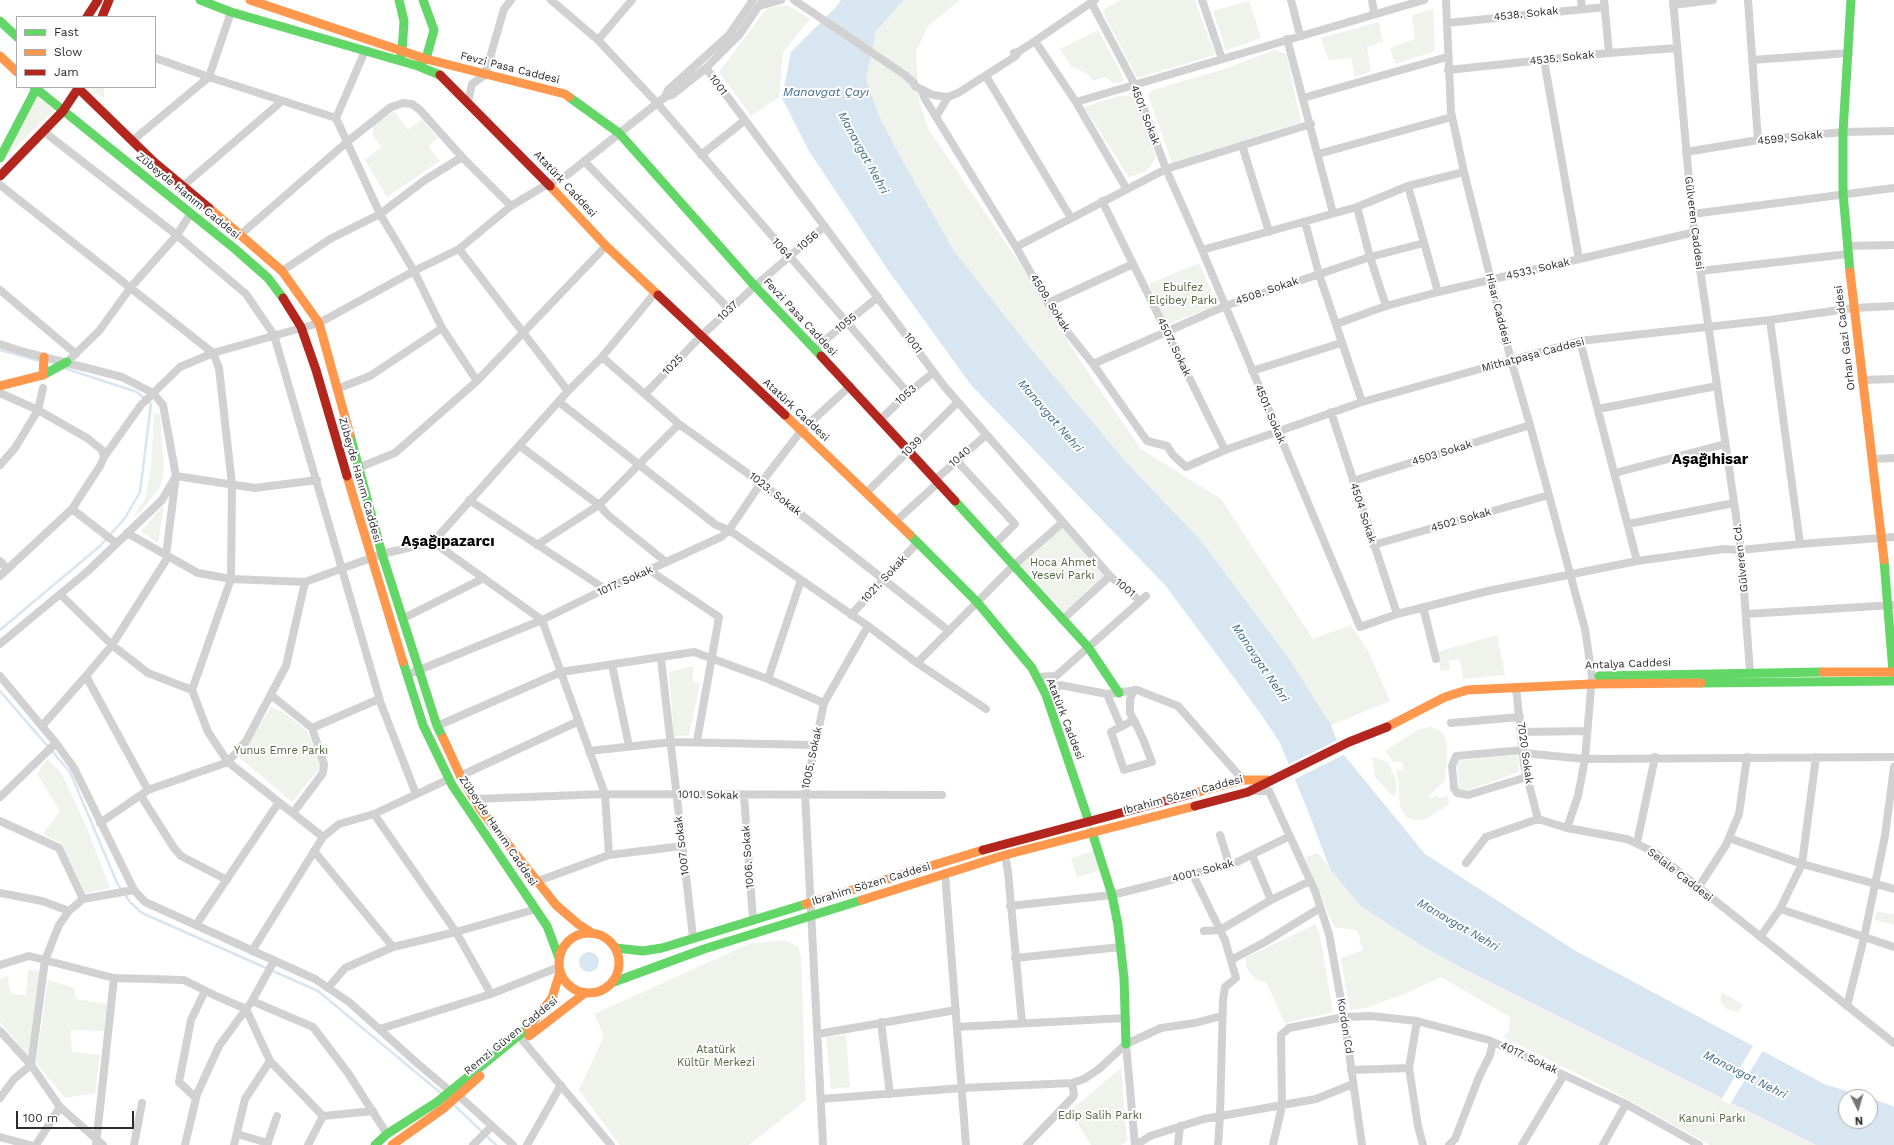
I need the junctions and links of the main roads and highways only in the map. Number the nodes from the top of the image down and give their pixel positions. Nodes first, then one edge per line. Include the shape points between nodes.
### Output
1 (98, 0) edge
2 (109, 0) edge
3 (200, 0) edge
4 (250, 0) edge
5 (399, 0) edge
6 (423, 0) edge
7 (1851, 0) edge
8 (88, 16) edge
9 (102, 16) edge
10 (0, 21) edge
11 (16, 36) edge
12 (0, 56) edge
13 (401, 56) junction
14 (426, 59) junction
15 (418, 66) junction
16 (16, 71) edge
17 (36, 88) edge
18 (78, 88) edge
19 (79, 88) edge
20 (63, 111) junction
21 (0, 158) edge
22 (0, 176) edge
23 (65, 363) road end
24 (0, 386) edge
25 (1891, 606) edge
26 (1894, 677) edge
27 (1591, 680) junction
28 (1119, 693) road end
29 (1375, 731) junction
30 (1270, 780) junction
31 (1089, 822) junction
32 (1092, 832) junction
33 (592, 933) junction
34 (616, 948) junction
35 (559, 966) junction
36 (614, 982) junction
37 (585, 993) junction
38 (1126, 1044) road end
39 (452, 1095) junction
40 (440, 1105) junction
41 (375, 1145) edge
42 (392, 1145) edge

1 - 8 main road
2 - 9 main road
3 - 13 main road, Fevzi Pasa Caddesi via 231,12 365,51
4 - 13 main road, Fevzi Pasa Caddesi
5 - 13 main road via 404,21
6 - 14 main road via 434,30
7 - 25 main road, Orhan Gazi Caddesi via 1843,132 1843,194 1853,308
10 - 11 main road
12 - 16 main road
13 - 14 main road, Fevzi Pasa Caddesi
13 - 15 main road, Fevzi Pasa Caddesi
14 - 15 main road
14 - 28 main road, Fevzi Pasa Caddesi via 565,94 619,133 755,286 850,386 1088,647
15 - 31 main road, Atatürk Caddesi via 438,74 468,102 550,184 606,246 867,492 977,602 1032,668 1046,695
17 - 20 main road, Zübeyde Hanım Caddesi
17 - 21 main road
18 - 20 main road
19 - 33 main road, Zübeyde Hanım Caddesi via 132,141 282,271 319,323 382,554 437,726 460,776 475,799 556,905
20 - 22 main road
20 - 35 main road, Zübeyde Hanım Caddesi via 268,278 301,327 423,725 449,779 547,926
23 - 24 main road via 53,371 43,365
25 - 26 main road, Orhan Gazi Caddesi
26 - 27 main road, Antalya Caddesi
26 - 27 main road, Antalya Caddesi via 1750,672
27 - 29 main road, Antalya Caddesi via 1467,690 1445,697 1401,721
27 - 29 main road, Antalya Caddesi via 1463,685 1443,693
29 - 30 main road, Antalya Caddesi
30 - 31 main road, Ibrahim Sözen Caddesi via 1243,780
30 - 32 main road, Ibrahim Sözen Caddesi via 1248,792
31 - 34 main road, Ibrahim Sözen Caddesi via 999,845 662,948 643,951
32 - 36 main road, Ibrahim Sözen Caddesi via 1005,855 812,915 704,949
32 - 38 main road via 1112,895 1121,947
33 - 34 main road via 610,940
33 - 35 main road via 583,933 567,942 562,950
34 - 36 main road via 620,962
35 - 37 main road via 565,982
35 - 39 main road, Remzi Güven Caddesi via 552,998 533,1024
36 - 37 main road via 601,991
37 - 39 main road, Remzi Güven Caddesi
39 - 40 main road
40 - 41 main road via 387,1134
40 - 42 main road

